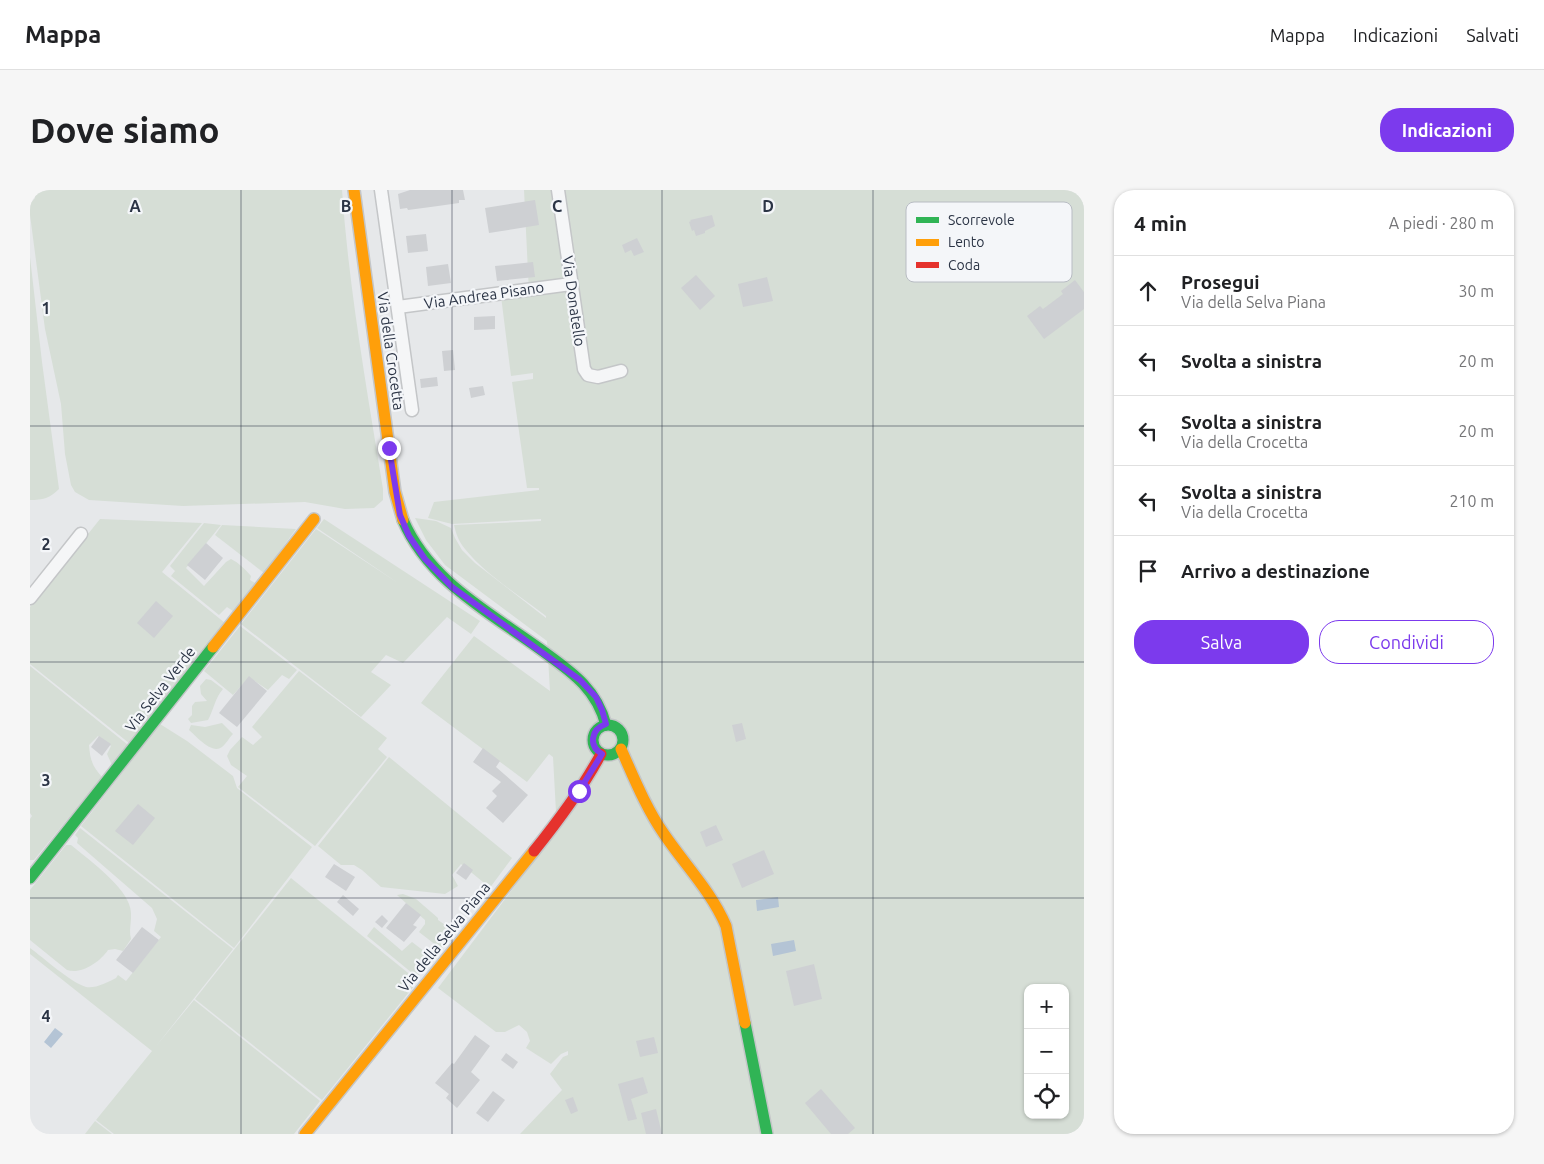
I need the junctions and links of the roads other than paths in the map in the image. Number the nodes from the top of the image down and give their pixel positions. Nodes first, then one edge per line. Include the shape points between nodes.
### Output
1 (354, 190) edge
2 (381, 190) edge
3 (558, 190) edge
4 (571, 284) junction
5 (398, 307) junction
6 (621, 370) dead end
7 (412, 410) dead end
8 (314, 519) dead end
9 (81, 534) dead end
10 (30, 598) edge
11 (606, 724) junction
12 (621, 749) junction
13 (602, 754) junction
14 (30, 878) edge
15 (305, 1134) edge
16 (767, 1134) edge

1 - 11 street, Via della Crocetta via 395,492 404,526 425,559 452,587 585,684 599,704
2 - 5 street
3 - 4 street, Via Donatello
4 - 5 street, Via Andrea Pisano
4 - 6 street, Via Donatello via 585,372 588,376 598,377
5 - 7 street
8 - 14 street, Via Selva Verde
9 - 10 street
11 - 12 street via 619,730 623,739
11 - 13 street via 597,729 592,738 594,748
12 - 13 street via 612,755
12 - 16 street via 655,820 708,889 726,926
13 - 15 street, Via della Selva Piana via 557,822

